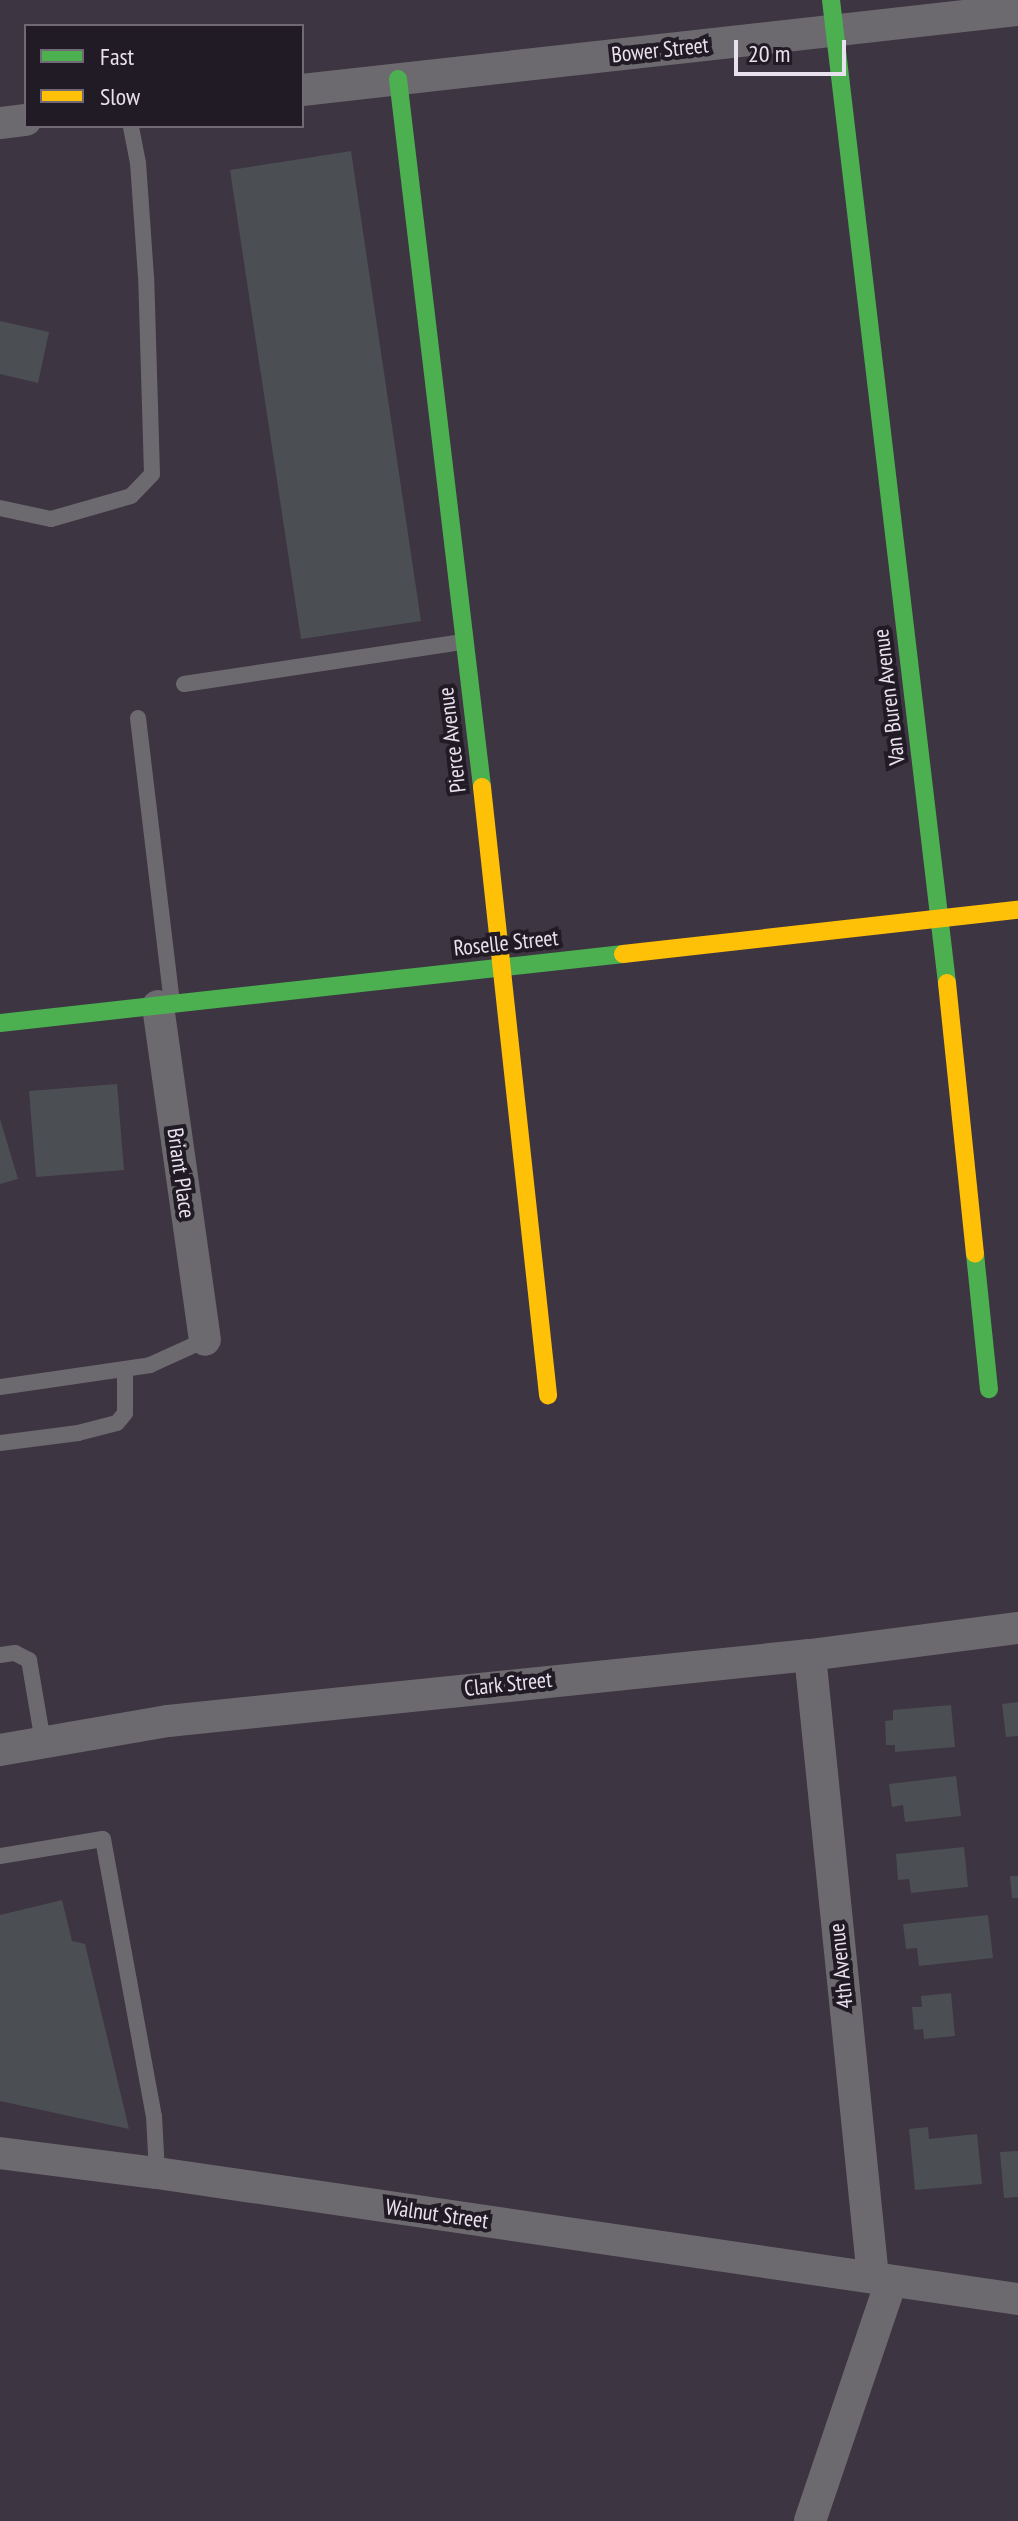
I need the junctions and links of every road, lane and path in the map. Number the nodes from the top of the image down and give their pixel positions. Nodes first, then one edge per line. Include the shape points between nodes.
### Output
1 (1018, 10) edge
2 (832, 15) edge
3 (398, 79) junction
4 (304, 90) edge
5 (24, 120) edge
6 (0, 123) edge
7 (131, 128) edge
8 (0, 508) edge
9 (464, 642) junction
10 (184, 684) dead end
11 (138, 718) dead end
12 (1018, 910) edge
13 (940, 919) junction
14 (503, 968) junction
15 (165, 1005) junction
16 (0, 1023) edge
17 (205, 1340) joint
18 (125, 1369) junction
19 (0, 1387) edge
20 (989, 1389) dead end
21 (548, 1395) dead end
22 (0, 1443) edge
23 (1018, 1628) edge
24 (0, 1655) edge
25 (810, 1655) junction
26 (43, 1742) junction
27 (0, 1750) edge
28 (0, 1856) edge
29 (0, 2153) edge
30 (157, 2173) junction
31 (882, 2279) junction
32 (1018, 2299) edge
33 (810, 2521) edge

1 - 2 street, Bower Street
2 - 3 street, Bower Street
2 - 13 street, Van Buren Avenue
3 - 4 street, Bower Street
3 - 9 street, Pierce Avenue
5 - 6 street
7 - 8 lane via 146,277 152,474 131,496 51,519
9 - 10 lane
9 - 14 street, Pierce Avenue
11 - 15 lane
12 - 13 street, Roselle Street
13 - 14 street, Roselle Street
13 - 20 street, Van Buren Avenue
14 - 15 street, Roselle Street
14 - 21 street, Pierce Avenue
15 - 16 street, Roselle Street
15 - 17 street, Briant Place
17 - 18 lane via 150,1365
18 - 19 lane
18 - 22 lane via 125,1413 117,1423
23 - 25 street, Clark Street
24 - 26 lane via 15,1653 29,1660
25 - 26 street, Clark Street via 168,1721
25 - 31 street, 4th Avenue
26 - 27 street, Clark Street
28 - 30 lane via 103,1839 154,2116
29 - 30 street, Walnut Street
30 - 31 street, Walnut Street
31 - 32 street, Walnut Street
31 - 33 street, 4th Avenue

